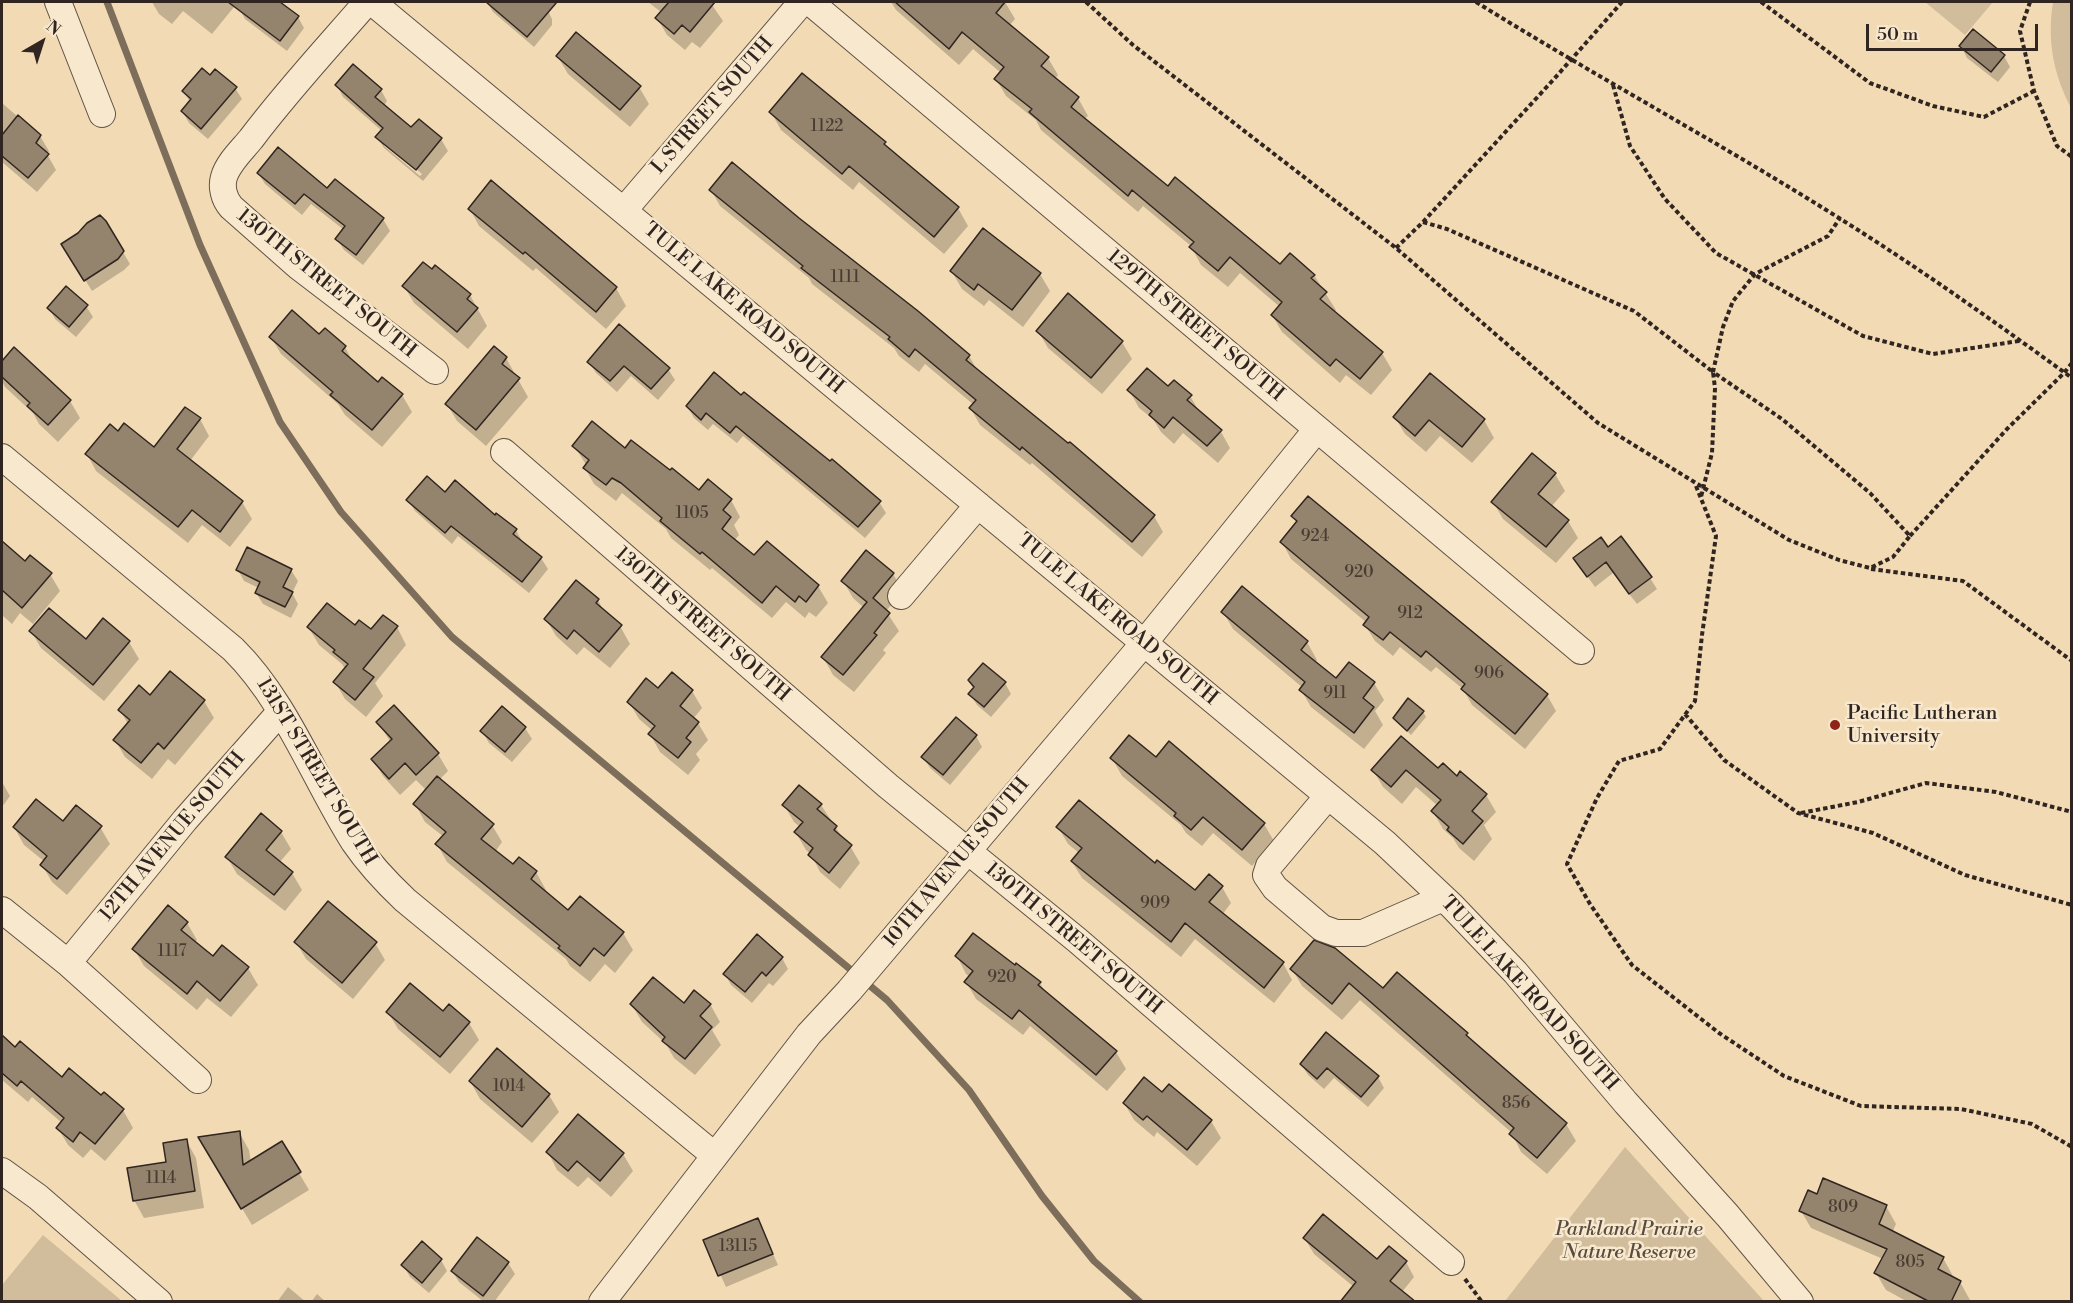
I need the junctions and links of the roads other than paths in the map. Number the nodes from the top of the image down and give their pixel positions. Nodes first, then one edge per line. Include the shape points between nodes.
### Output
1 (58, 2) edge
2 (367, 2) edge
3 (372, 2) edge
4 (802, 2) edge
5 (810, 2) edge
6 (102, 114) dead end
7 (624, 210) junction
8 (435, 371) dead end
9 (1317, 429) junction
10 (504, 452) dead end
11 (2, 457) edge
12 (978, 505) junction
13 (901, 596) dead end
14 (1144, 643) junction
15 (1581, 651) dead end
16 (280, 712) junction
17 (1328, 796) junction
18 (967, 852) junction
19 (1443, 898) junction
20 (2, 910) edge
21 (68, 963) junction
22 (198, 1080) dead end
23 (714, 1155) junction
24 (11, 1178) edge
25 (1451, 1262) dead end
26 (159, 1302) edge
27 (602, 1302) edge
28 (1800, 1302) edge

1 - 6 street
2 - 8 street, 130TH STREET SOUTH via 266,119 229,168 223,192 231,207 299,267
3 - 7 street, TULE LAKE ROAD SOUTH
4 - 7 street, L STREET SOUTH
5 - 9 street, 129TH STREET SOUTH
7 - 12 street, TULE LAKE ROAD SOUTH
9 - 14 street, 10TH AVENUE SOUTH
9 - 15 street, 129TH STREET SOUTH
10 - 18 street, 130TH STREET SOUTH
11 - 16 street, 131ST STREET SOUTH via 233,649 252,668
12 - 13 street
12 - 14 street, TULE LAKE ROAD SOUTH
14 - 17 street, TULE LAKE ROAD SOUTH
14 - 18 street, 10TH AVENUE SOUTH
16 - 21 street, 12TH AVENUE SOUTH
16 - 23 street, 131ST STREET SOUTH via 374,869 405,900
17 - 19 street, TULE LAKE ROAD SOUTH
17 - 19 street via 1269,866 1266,875 1275,888 1322,928 1336,933 1363,933
18 - 23 street, 10TH AVENUE SOUTH via 809,1034
18 - 25 street, 130TH STREET SOUTH via 1077,940
19 - 28 street, TULE LAKE ROAD SOUTH via 1515,972
20 - 21 street
21 - 22 street
23 - 27 street, 10TH AVENUE SOUTH
24 - 26 street

